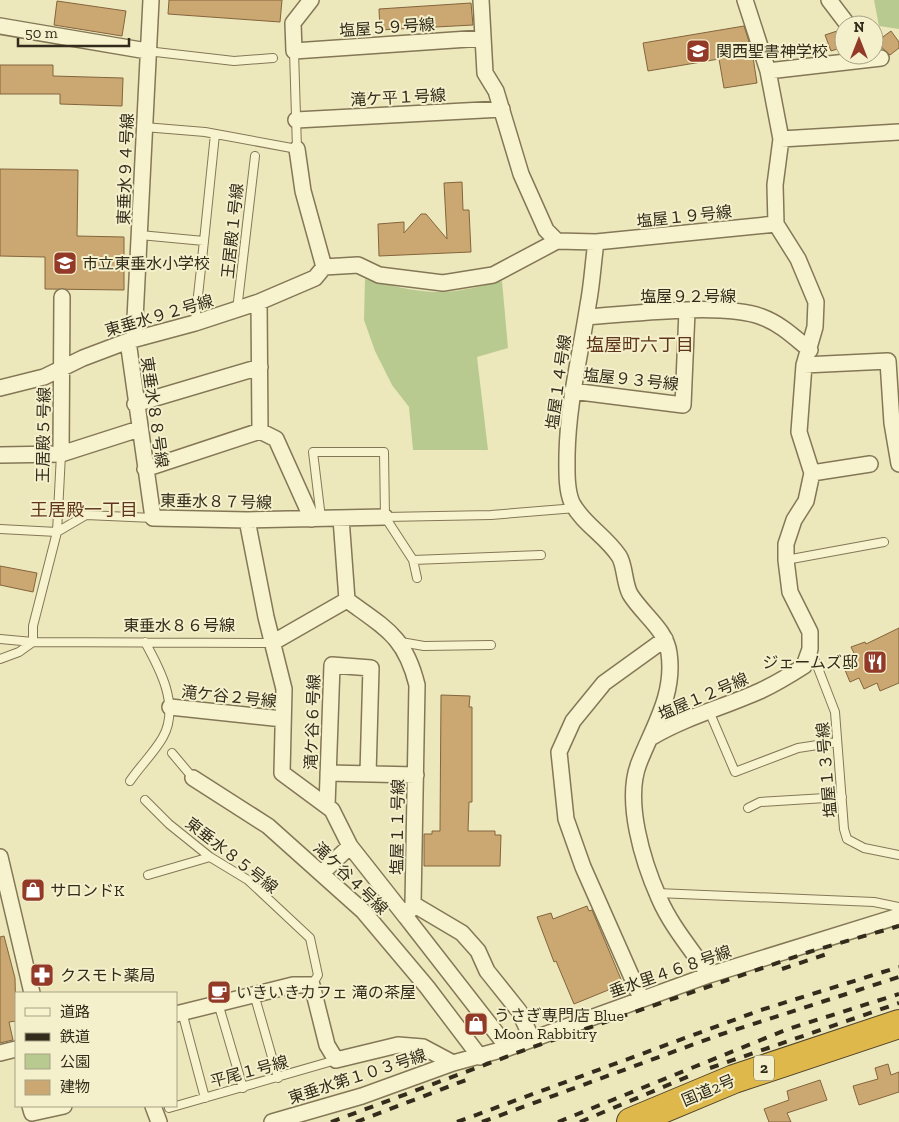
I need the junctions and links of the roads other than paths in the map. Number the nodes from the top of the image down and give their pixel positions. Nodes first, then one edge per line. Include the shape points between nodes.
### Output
1 (151, 0) edge
2 (311, 0) edge
3 (481, 0) edge
4 (745, 0) edge
5 (829, 0) edge
6 (840, 15) edge
7 (0, 26) edge
8 (483, 38) junction
9 (147, 51) junction
10 (294, 51) junction
11 (273, 58) dead end
12 (834, 62) edge
13 (768, 71) junction
14 (502, 109) junction
15 (296, 120) junction
16 (144, 127) junction
17 (899, 132) edge
18 (215, 134) junction
19 (781, 139) junction
20 (297, 149) junction
21 (254, 156) dead end
22 (776, 224) junction
23 (140, 235) junction
24 (204, 241) junction
25 (557, 241) junction
26 (596, 242) junction
27 (324, 267) junction
28 (62, 297) dead end
29 (259, 302) junction
30 (237, 310) junction
31 (687, 311) junction
32 (586, 316) junction
33 (195, 323) junction
34 (131, 340) junction
35 (810, 350) junction
36 (804, 365) junction
37 (260, 367) junction
38 (62, 368) junction
39 (0, 388) edge
40 (572, 390) junction
41 (135, 404) junction
42 (139, 429) junction
43 (260, 431) junction
44 (62, 454) junction
45 (0, 455) edge
46 (870, 464) dead end
47 (899, 464) edge
48 (145, 469) junction
49 (812, 473) junction
50 (576, 508) junction
51 (385, 517) junction
52 (153, 518) junction
53 (316, 518) junction
54 (341, 518) junction
55 (247, 520) junction
56 (0, 529) edge
57 (57, 532) junction
58 (884, 542) dead end
59 (541, 554) dead end
60 (413, 560) junction
61 (786, 560) junction
62 (418, 578) dead end
63 (347, 600) junction
64 (0, 639) edge
65 (665, 639) junction
66 (33, 642) junction
67 (145, 642) junction
68 (400, 642) junction
69 (272, 643) junction
70 (491, 645) dead end
71 (810, 648) junction
72 (0, 659) edge
73 (170, 707) junction
74 (709, 711) junction
75 (283, 719) junction
76 (652, 737) junction
77 (837, 742) junction
78 (172, 753) dead end
79 (328, 773) junction
80 (368, 774) junction
81 (416, 775) junction
82 (193, 778) joint
83 (130, 781) dead end
84 (842, 797) junction
85 (145, 800) dead end
86 (327, 806) junction
87 (748, 808) dead end
88 (350, 846) junction
89 (899, 855) edge
90 (210, 857) junction
91 (1, 864) edge
92 (322, 873) junction
93 (148, 875) dead end
94 (657, 893) junction
95 (899, 908) edge
96 (410, 911) junction
97 (899, 916) edge
98 (710, 975) junction
99 (312, 985) junction
100 (32, 992) edge
101 (254, 994) junction
102 (641, 998) junction
103 (218, 1003) junction
104 (179, 1013) edge
105 (899, 1024) edge
106 (532, 1039) junction
107 (508, 1048) junction
108 (15, 1050) edge
109 (0, 1053) edge
110 (480, 1057) junction
111 (336, 1060) junction
112 (453, 1063) junction
113 (278, 1078) junction
114 (243, 1088) junction
115 (205, 1098) junction
116 (178, 1106) edge
117 (53, 1107) edge
118 (153, 1107) edge
119 (173, 1107) edge
120 (169, 1108) dead end
121 (31, 1109) edge
122 (159, 1122) edge
123 (272, 1122) edge
124 (632, 1122) edge

1 - 9 street, 東垂水９４号線
2 - 10 street via 293,23
3 - 8 street
4 - 13 street
5 - 6 street
7 - 9 street
8 - 10 street, 塩屋５９号線
8 - 14 street via 485,73
9 - 11 lane via 234,61
9 - 16 street, 東垂水９４号線
10 - 15 lane
12 - 13 street
13 - 19 street
14 - 15 street, 滝ケ平１号線
14 - 25 street via 521,174 546,230
15 - 20 lane
16 - 18 lane
16 - 23 street, 東垂水９４号線
17 - 19 street
18 - 20 lane
18 - 24 lane
19 - 22 street via 775,185
20 - 27 street via 303,191
21 - 30 lane, 王居殿１号線
22 - 26 street, 塩屋１９号線
22 - 35 street via 798,259 816,302
23 - 24 lane
23 - 34 street, 東垂水９４号線
24 - 33 lane
25 - 26 street
25 - 27 street via 493,274 444,283 379,274 358,265
26 - 32 street, 塩屋１４号線
27 - 29 street, 東垂水９２号線 via 315,278
28 - 38 street, 王居殿５号線
29 - 30 street, 東垂水９２号線
29 - 37 street
30 - 33 street, 東垂水９２号線
31 - 32 street, 塩屋９２号線
31 - 35 street, 塩屋９２号線 via 730,311 762,317 786,330
31 - 40 street, 塩屋９３号線 via 683,405
32 - 40 street, 塩屋１４号線
33 - 34 street, 東垂水９２号線
34 - 38 street, 東垂水９２号線
34 - 41 street, 東垂水８８号線
35 - 36 street
36 - 47 street via 888,361 892,423
36 - 49 street via 799,432
37 - 41 street
37 - 43 street
38 - 39 street, 東垂水９２号線 via 44,377
38 - 44 street, 王居殿５号線
40 - 50 street, 塩屋１４号線 via 567,467
41 - 42 street, 東垂水８８号線
42 - 44 street
42 - 48 street, 東垂水８８号線
43 - 48 street
43 - 53 street via 276,439
44 - 45 street
44 - 57 lane, 王居殿５号線
46 - 49 street
48 - 52 street, 東垂水８８号線
49 - 61 street via 806,501 794,520 786,544
50 - 51 lane via 491,515
50 - 65 street, 塩屋１４号線 via 583,520 599,531 620,558 631,595
51 - 53 lane via 384,452 313,452
51 - 54 street, 東垂水８７号線
51 - 60 lane
52 - 55 street, 東垂水８７号線
52 - 57 lane, 東垂水８７号線 via 86,515
53 - 54 street, 東垂水８７号線
53 - 55 street, 東垂水８７号線
54 - 63 street
55 - 69 street
56 - 57 lane
57 - 66 lane via 33,626
58 - 61 lane
59 - 60 lane
60 - 62 lane
61 - 71 street via 790,592 810,632
63 - 68 street, 塩屋１１号線
63 - 69 street
64 - 66 lane, 東垂水８６号線
65 - 76 street, 塩屋１４号線 via 669,652 669,682 661,717
65 - 102 street via 604,683 573,721 559,752 566,818 583,866
66 - 67 lane, 東垂水８６号線
66 - 72 lane
67 - 69 lane, 東垂水８６号線
67 - 73 lane via 165,684
68 - 70 lane via 424,646
68 - 81 street, 塩屋１１号線 via 411,663 417,685
69 - 75 street via 284,689
71 - 74 street, 塩屋１２号線 via 804,666 760,691
71 - 77 lane, 塩屋１３号線 via 831,698
73 - 75 street, 滝ケ谷２号線
73 - 83 lane via 164,736
74 - 76 street, 塩屋１２号線
74 - 77 lane via 736,772 798,748
75 - 86 street via 282,774
76 - 94 street, 塩屋１４号線 via 638,764 633,790 636,824
77 - 84 lane, 塩屋１３号線
78 - 82 lane, 滝ケ谷４号線
79 - 80 street
79 - 80 street, 滝ケ谷６号線 via 332,665 371,668
79 - 86 street, 滝ケ谷６号線
80 - 81 street
81 - 96 street, 塩屋１１号線
82 - 92 street, 滝ケ谷４号線 via 268,826
84 - 87 lane via 760,802
84 - 89 lane, 塩屋１３号線 via 847,839 864,848
85 - 90 lane, 東垂水８５号線
86 - 88 street
88 - 92 street
88 - 96 street
90 - 93 lane
90 - 99 lane, 東垂水８５号線 via 248,880 310,938 318,975
91 - 100 street
92 - 110 street, 滝ケ谷４号線 via 363,911 397,950
94 - 95 lane via 874,902
94 - 98 street, 塩屋１４号線 via 678,931
96 - 106 street via 462,933 519,1011
96 - 107 street
97 - 98 street, 垂水里４６８号線
98 - 102 street, 垂水里４６８号線
99 - 101 street via 292,984
99 - 111 street via 327,1045
101 - 103 street
101 - 113 lane
102 - 106 street, 垂水里４６８号線
103 - 104 street
103 - 114 lane
104 - 115 lane
105 - 124 highway, 国道2号 / 2 via 734,1078
106 - 107 street, 垂水里４６８号線
107 - 110 street, 垂水里４６８号線
108 - 109 street
110 - 112 street, 垂水里４６８号線
111 - 112 street via 398,1045 423,1047
111 - 113 lane, 平尾１号線
112 - 123 street, 東垂水第１０３号線 via 362,1096
113 - 114 lane, 平尾１号線
114 - 115 lane, 平尾１号線
115 - 116 lane, 平尾１号線
117 - 121 street
118 - 122 street
119 - 120 lane, 平尾１号線

